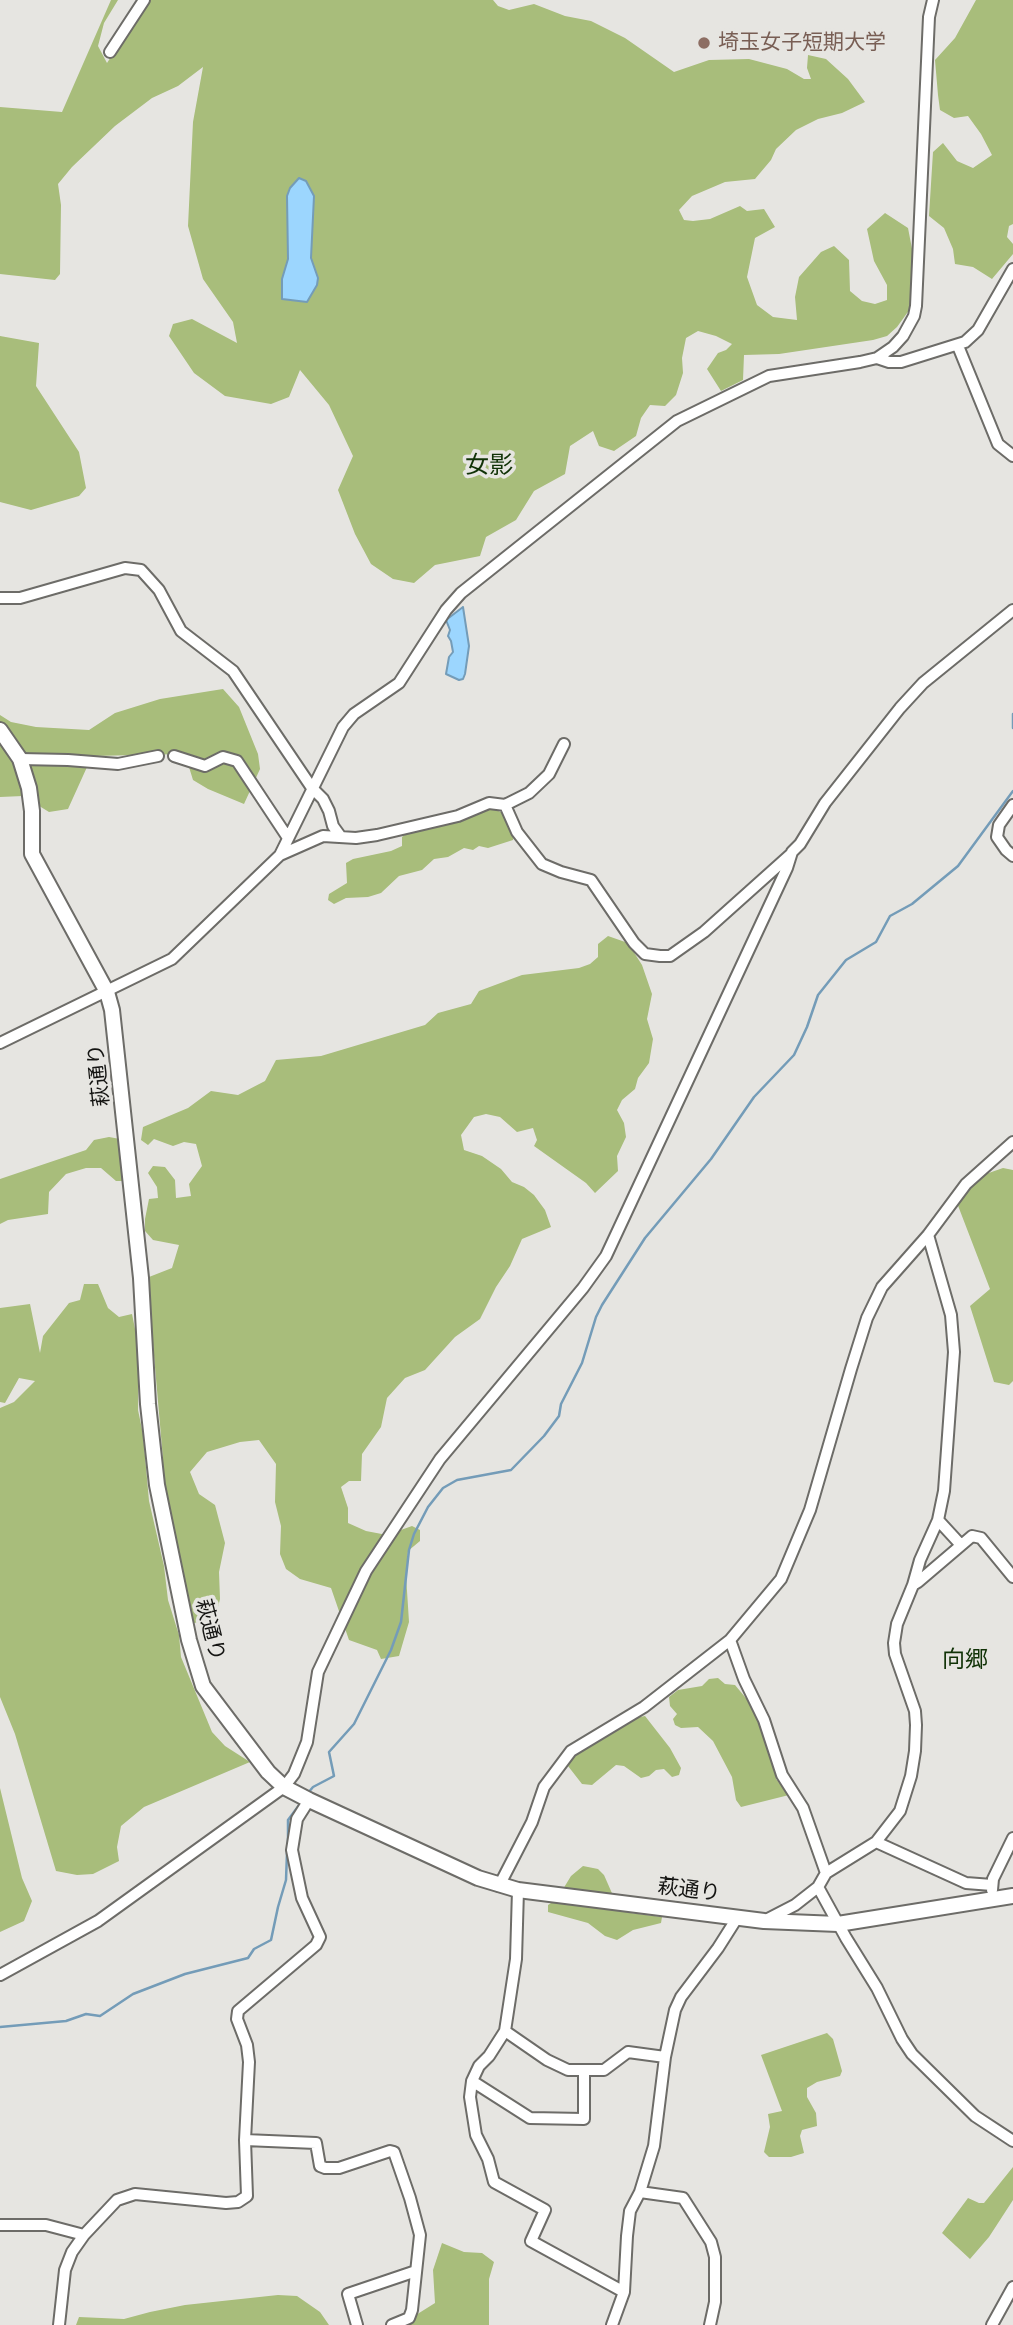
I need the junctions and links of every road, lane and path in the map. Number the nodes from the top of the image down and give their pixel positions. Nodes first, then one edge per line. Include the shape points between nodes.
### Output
1 (144, 0) edge
2 (933, 0) edge
3 (110, 52) dead end
4 (1013, 269) edge
5 (958, 346) junction
6 (877, 358) junction
7 (1013, 456) edge
8 (0, 598) edge
9 (1013, 610) edge
10 (0, 730) edge
11 (564, 744) dead end
12 (158, 756) dead end
13 (174, 756) dead end
14 (20, 760) junction
15 (312, 788) junction
16 (505, 805) junction
17 (1013, 805) edge
18 (332, 826) junction
19 (323, 836) junction
20 (341, 837) junction
21 (288, 838) junction
22 (792, 852) junction
23 (280, 855) junction
24 (1013, 856) edge
25 (107, 992) junction
26 (0, 1042) edge
27 (1013, 1142) edge
28 (928, 1235) junction
29 (938, 1521) junction
30 (961, 1545) junction
31 (1013, 1577) edge
32 (913, 1585) junction
33 (730, 1640) junction
34 (284, 1787) junction
35 (309, 1800) junction
36 (1013, 1838) edge
37 (876, 1842) junction
38 (825, 1873) junction
39 (499, 1886) junction
40 (818, 1887) junction
41 (518, 1890) junction
42 (992, 1892) junction
43 (1013, 1896) edge
44 (737, 1917) junction
45 (764, 1921) junction
46 (838, 1924) junction
47 (0, 1975) edge
48 (505, 2031) junction
49 (665, 2057) junction
50 (584, 2071) junction
51 (472, 2081) junction
52 (245, 2140) junction
53 (1013, 2141) edge
54 (640, 2192) junction
55 (0, 2225) edge
56 (84, 2235) junction
57 (415, 2271) junction
58 (1013, 2287) edge
59 (624, 2292) junction
60 (59, 2325) edge
61 (357, 2325) edge
62 (392, 2325) edge
63 (612, 2325) edge
64 (710, 2325) edge
65 (992, 2325) edge

1 - 3 street
2 - 6 street via 916,306 904,336
4 - 5 street via 978,330
5 - 6 street via 901,362
5 - 7 street via 998,444
6 - 15 street via 769,376 677,421 461,593 399,683 343,726
8 - 15 street via 20,598 125,568 141,570 159,590 181,631 233,671
9 - 22 street via 923,683 900,708
10 - 14 street, 萩通り
11 - 16 street via 549,774 529,793
12 - 14 street via 118,764
13 - 21 street via 205,766 223,757 237,761
14 - 25 street, 萩通り via 32,811 32,853
15 - 18 street via 323,799
15 - 21 street
16 - 20 street via 489,803 417,826
16 - 22 street via 517,832 542,864 591,880 645,954 670,956 704,932
17 - 24 street via 999,825 997,837
18 - 19 street
18 - 20 street
19 - 20 street
19 - 23 street
21 - 23 street
22 - 34 street via 606,1256 440,1459 366,1571 318,1672 307,1742
23 - 25 street via 172,960
25 - 26 street
25 - 34 street, 萩通り via 116,1035 141,1278 157,1485 189,1640 203,1686
27 - 28 street via 967,1184
28 - 29 street via 951,1315 954,1352
28 - 33 street via 882,1287 867,1318 810,1510 781,1579
29 - 30 street
29 - 32 street
30 - 31 street via 972,1536 981,1538
30 - 32 street
32 - 37 street via 894,1643 915,1711 915,1751 900,1811
33 - 38 street via 765,1720 782,1775 803,1808
33 - 39 street via 644,1707 571,1751 544,1787 532,1822
34 - 35 street, 萩通り
34 - 47 street via 89,1927
35 - 39 street, 萩通り
35 - 52 street via 297,1819 292,1850 302,1898 320,1937 238,2011 250,2062
36 - 42 street
37 - 38 street
37 - 42 street
38 - 40 street
39 - 41 street, 萩通り
40 - 45 street
40 - 46 street
41 - 44 street, 萩通り
41 - 48 street via 516,1959
42 - 43 street, 萩通り
42 - 46 street, 萩通り
44 - 45 street, 萩通り
44 - 49 street via 681,1997
45 - 46 street, 萩通り
46 - 53 street via 912,2054 975,2116
48 - 50 street via 547,2060 568,2070
48 - 51 street
49 - 50 street via 628,2052 604,2070
49 - 54 street via 654,2146
50 - 51 street via 584,2119 530,2118
51 - 59 street via 471,2114 494,2182 545,2210 531,2241
52 - 56 street via 245,2199 226,2203 135,2194 108,2207
52 - 57 street via 316,2143 320,2166 325,2168 394,2152 420,2235
54 - 59 street via 630,2211
54 - 64 street via 683,2198 711,2242 715,2302
55 - 56 street via 46,2225
56 - 60 street via 67,2263
57 - 61 street via 348,2294
57 - 62 street via 409,2318
58 - 65 street
59 - 63 street

